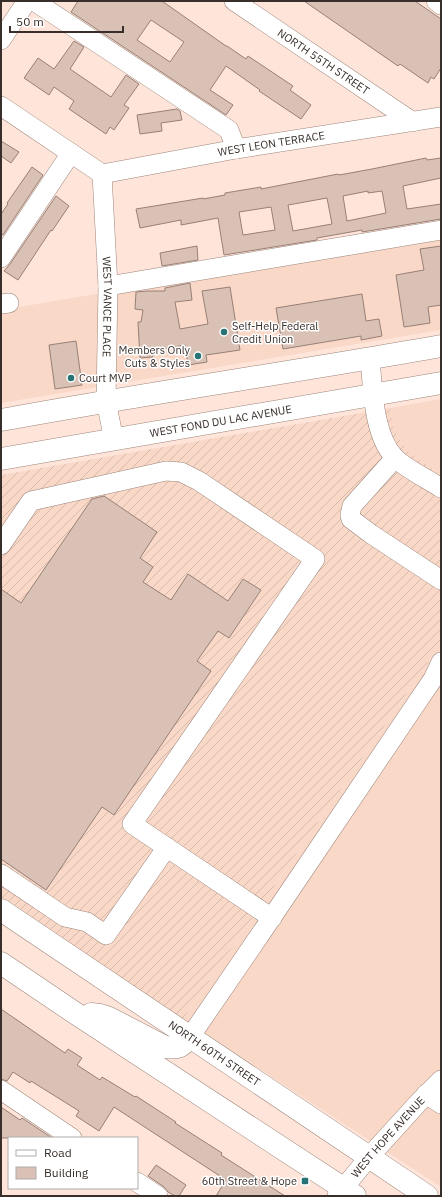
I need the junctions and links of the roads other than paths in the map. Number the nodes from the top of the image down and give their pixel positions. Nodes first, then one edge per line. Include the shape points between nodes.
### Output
1 (27, 1) edge
2 (34, 1) edge
3 (234, 1) edge
4 (436, 1) edge
5 (441, 5) edge
6 (1, 40) edge
7 (1, 106) edge
8 (441, 117) edge
9 (413, 122) junction
10 (236, 149) junction
11 (71, 153) junction
12 (102, 174) junction
13 (441, 230) edge
14 (1, 258) edge
15 (108, 286) junction
16 (441, 346) edge
17 (370, 359) junction
18 (441, 383) edge
19 (374, 395) junction
20 (106, 401) junction
21 (1, 420) edge
22 (114, 440) junction
23 (396, 458) junction
24 (1, 459) edge
25 (441, 488) edge
26 (1, 545) edge
27 (441, 580) edge
28 (441, 662) edge
29 (167, 847) junction
30 (1, 874) edge
31 (1, 910) edge
32 (272, 918) junction
33 (1, 963) edge
34 (78, 1015) junction
35 (190, 1037) junction
36 (441, 1080) edge
37 (1, 1090) edge
38 (434, 1099) edge
39 (71, 1137) edge
40 (369, 1157) junction
41 (138, 1183) edge
42 (345, 1194) edge
43 (158, 1196) edge
44 (427, 1196) edge

1 - 6 street
2 - 10 street via 229,130
3 - 9 street, NORTH 55TH STREET
4 - 5 street
7 - 11 street
8 - 9 street, WEST LEON TERRACE
9 - 10 street, WEST LEON TERRACE
10 - 12 street, WEST LEON TERRACE
11 - 12 street
11 - 14 street
12 - 15 street, WEST VANCE PLACE
13 - 15 street
15 - 20 street, WEST VANCE PLACE
16 - 17 main road
17 - 19 street
17 - 20 main road
18 - 19 main road, WEST FOND DU LAC AVENUE
19 - 22 main road, WEST FOND DU LAC AVENUE
19 - 23 street via 379,428 386,447
20 - 21 main road
20 - 22 street, WEST VANCE PLACE
22 - 24 main road, WEST FOND DU LAC AVENUE
23 - 25 street
23 - 27 street via 352,506 351,519
26 - 29 street via 31,501 166,471 181,472 200,481 315,559 132,824
28 - 32 street via 433,679
29 - 30 street via 106,935 87,922 65,917
29 - 32 street
31 - 35 main road, NORTH 60TH STREET
32 - 35 street
33 - 34 main road
34 - 35 main road via 100,1014 165,1047 182,1046
34 - 42 main road
35 - 40 main road, NORTH 60TH STREET
36 - 38 street, WEST HOPE AVENUE
37 - 39 street
38 - 40 street, WEST HOPE AVENUE
40 - 42 street, WEST HOPE AVENUE
40 - 44 main road, NORTH 60TH STREET
41 - 43 street

